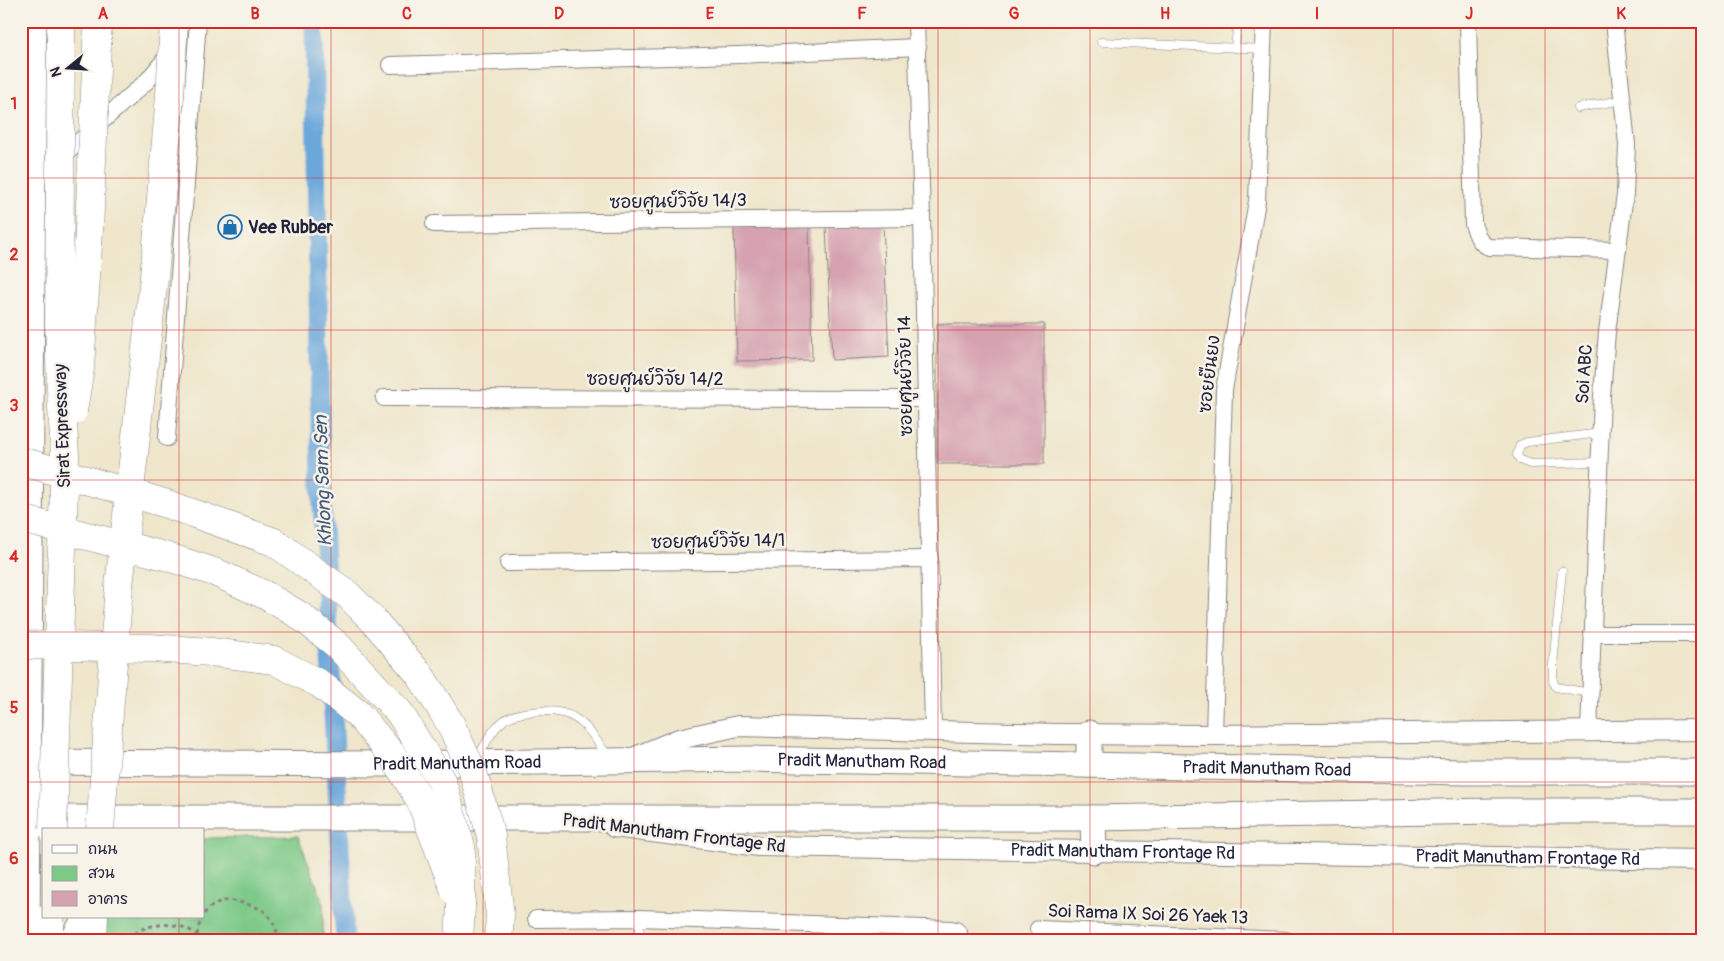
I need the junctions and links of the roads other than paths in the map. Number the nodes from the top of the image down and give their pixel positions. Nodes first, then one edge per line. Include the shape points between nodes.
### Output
1 (34, 21) edge
2 (61, 21) edge
3 (98, 21) edge
4 (174, 21) edge
5 (189, 21) edge
6 (198, 21) edge
7 (916, 21) edge
8 (1238, 21) edge
9 (1264, 21) edge
10 (1468, 21) edge
11 (1614, 21) edge
12 (1101, 42) dead end
13 (918, 47) junction
14 (1235, 48) junction
15 (1264, 49) junction
16 (390, 65) dead end
17 (1622, 100) junction
18 (1578, 108) dead end
19 (33, 183) junction
20 (922, 218) junction
21 (434, 224) dead end
22 (1618, 250) junction
23 (384, 398) dead end
24 (926, 400) junction
25 (1600, 433) junction
26 (168, 438) dead end
27 (65, 456) junction
28 (21, 461) edge
29 (1599, 462) junction
30 (30, 487) junction
31 (21, 519) edge
32 (930, 559) junction
33 (508, 563) dead end
34 (1562, 571) dead end
35 (1592, 634) junction
36 (1703, 634) edge
37 (21, 645) edge
38 (1590, 693) junction
39 (933, 730) junction
40 (1703, 730) edge
41 (1589, 731) junction
42 (1089, 733) junction
43 (1214, 734) junction
44 (619, 761) junction
45 (25, 762) edge
46 (85, 762) junction
47 (474, 763) junction
48 (1089, 765) junction
49 (1703, 772) edge
50 (1703, 811) edge
51 (25, 818) edge
52 (210, 818) junction
53 (544, 818) junction
54 (1093, 818) junction
55 (53, 828) edge
56 (100, 828) edge
57 (185, 828) edge
58 (1094, 851) junction
59 (1703, 860) edge
60 (461, 906) junction
61 (50, 918) edge
62 (85, 918) edge
63 (94, 918) edge
64 (639, 918) junction
65 (536, 919) dead end
66 (1038, 929) dead end
67 (27, 940) edge
68 (50, 940) edge
69 (75, 940) edge
70 (93, 940) edge
71 (459, 940) edge
72 (498, 940) edge
73 (640, 940) edge
74 (958, 940) edge
75 (1286, 940) edge

1 - 19 main road
2 - 27 highway, Sirat Expressway, bridge via 59,324
3 - 27 highway, bridge via 80,368
4 - 56 highway, bridge via 154,277 119,586
5 - 19 street via 177,46 147,81
6 - 26 street
7 - 13 street, ซอยศูนย์วิจัย 14
8 - 14 lane
9 - 15 street, ซอยยืนยง
10 - 22 street via 1473,224 1478,239 1488,246
11 - 17 street, Soi ABC
12 - 14 lane
13 - 16 street
13 - 20 street, ซอยศูนย์วิจัย 14
14 - 15 lane
15 - 43 street, ซอยยืนยง via 1257,201 1224,390
17 - 18 lane
17 - 22 street, Soi ABC via 1627,144
19 - 30 main road
20 - 21 street, ซอยศูนย์วิจัย 14/3
20 - 24 street, ซอยศูนย์วิจัย 14
22 - 25 street, Soi ABC via 1607,332
23 - 24 street, ซอยศูนย์วิจัย 14/2
24 - 32 street, ซอยศูนย์วิจัย 14
25 - 29 street, Soi ABC
25 - 29 lane via 1528,442 1520,445 1517,455 1530,464
27 - 55 highway, Sirat Expressway, bridge
28 - 72 highway, bridge via 164,503 274,542 347,594 374,621 420,675 450,723 473,772 491,836 500,916
29 - 35 street, Soi ABC
30 - 45 main road
30 - 46 main road via 51,544 64,604 64,720 69,744
31 - 60 highway, bridge via 165,556 217,573 299,615 336,644 399,712 442,782 461,847
32 - 33 street, ซอยศูนย์วิจัย 14/1
32 - 39 street, ซอยศูนย์วิจัย 14
34 - 38 lane via 1553,681 1556,687
35 - 36 street
35 - 38 street, Soi ABC
37 - 60 highway, bridge via 150,648 274,660 320,684 358,714 393,756 420,800
38 - 41 street, Soi ABC
39 - 42 street
39 - 44 street via 738,726 679,739
40 - 41 street
41 - 43 street
42 - 43 street
42 - 48 main road
44 - 47 main road, Pradit Manutham Road
44 - 47 lane via 571,715 544,710 519,713 502,721
44 - 48 main road, Pradit Manutham Road via 748,759
45 - 46 main road, Pradit Manutham Road
45 - 51 main road
46 - 47 main road, Pradit Manutham Road
48 - 49 main road, Pradit Manutham Road via 1465,772
50 - 54 main road
51 - 52 main road
51 - 67 main road
52 - 53 main road
52 - 57 main road
53 - 54 main road
53 - 58 street, Pradit Manutham Frontage Rd via 759,846
54 - 58 main road
58 - 59 street, Pradit Manutham Frontage Rd
60 - 71 highway
61 - 68 highway
62 - 69 main road
63 - 70 highway
64 - 65 street
64 - 73 lane
64 - 74 street via 950,929 959,933
66 - 75 street, Soi Rama IX Soi 26 Yaek 13

